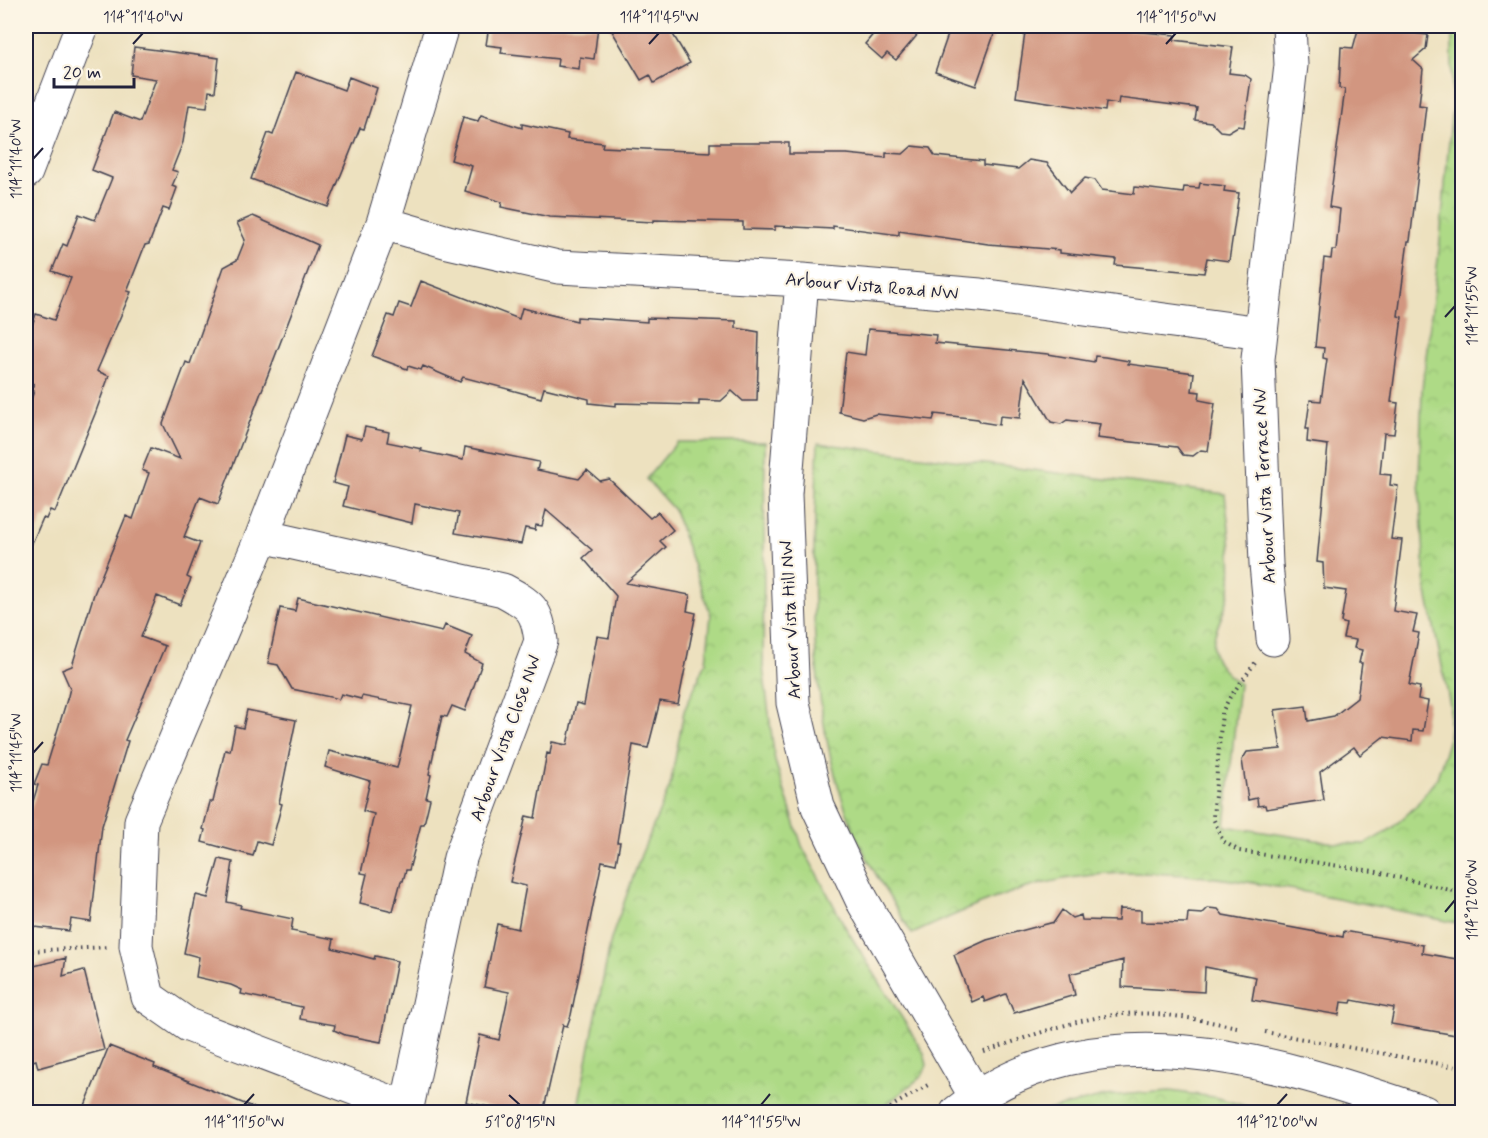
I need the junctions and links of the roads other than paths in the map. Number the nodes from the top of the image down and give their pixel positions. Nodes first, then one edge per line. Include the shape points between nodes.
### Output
1 (82, 26) edge
2 (442, 26) edge
3 (1289, 26) edge
4 (26, 172) edge
5 (383, 223) junction
6 (802, 280) junction
7 (1261, 333) junction
8 (262, 536) junction
9 (1273, 639) road end
10 (966, 1105) edge
11 (406, 1110) edge
12 (1424, 1113) edge

1 - 4 street
2 - 5 street
3 - 7 street via 1291,65
5 - 6 street, Arbour Vista Road NW via 558,267
5 - 8 street, Arbour Vista Close NW
6 - 7 street, Arbour Vista Road NW via 980,295
6 - 10 street, Arbour Vista Hill NW via 785,494 793,703 818,807
7 - 9 street, Arbour Vista Terrace NW via 1258,359 1266,564
8 - 11 street, Arbour Vista Close NW via 141,821 136,946 148,997 188,1025
8 - 11 street, Arbour Vista Close NW via 503,590 529,604 538,621 541,640 460,858
10 - 12 street via 1058,1059 1133,1049 1239,1057 1328,1079

